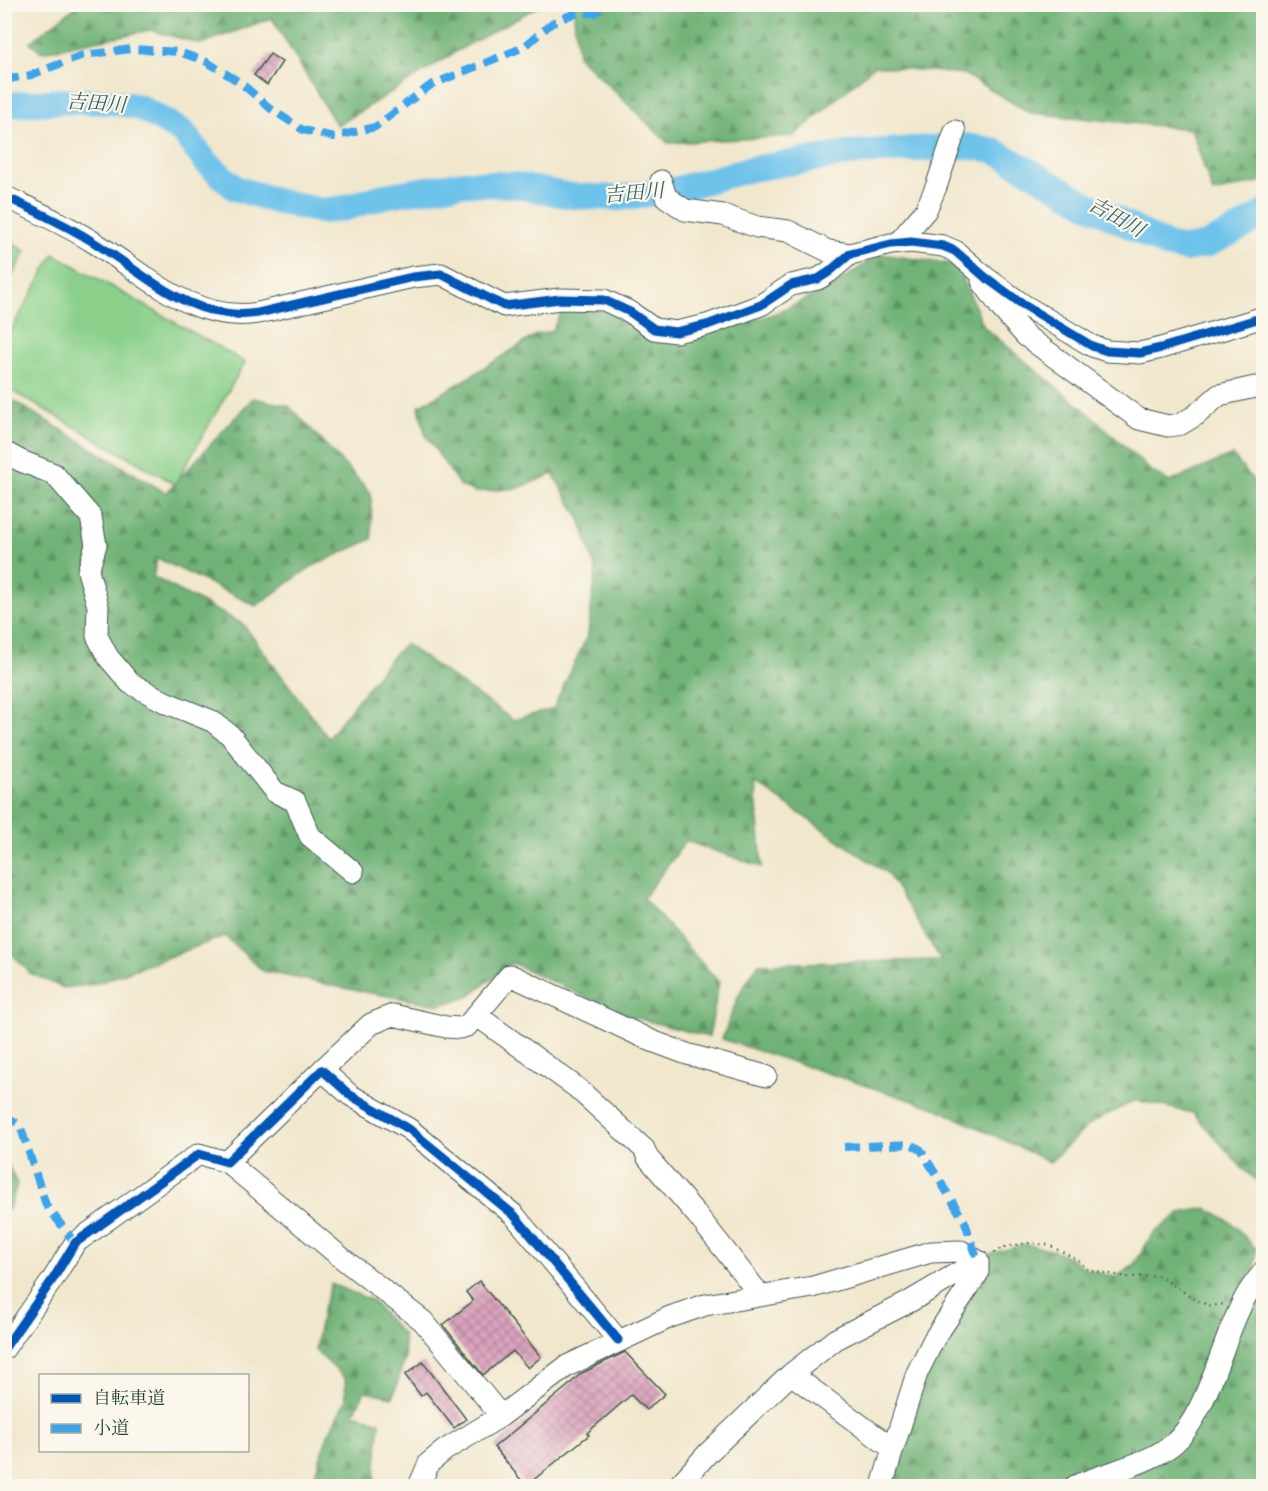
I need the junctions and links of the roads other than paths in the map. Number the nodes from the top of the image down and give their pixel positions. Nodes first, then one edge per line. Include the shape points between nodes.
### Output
1 (955, 131) dead end
2 (661, 181) dead end
3 (4, 196) edge
4 (898, 243) junction
5 (850, 254) junction
6 (975, 268) junction
7 (1263, 317) edge
8 (1263, 388) edge
9 (4, 452) edge
10 (353, 872) dead end
11 (476, 1015) junction
12 (322, 1070) junction
13 (766, 1076) dead end
14 (227, 1162) junction
15 (978, 1261) junction
16 (1263, 1271) edge
17 (760, 1295) junction
18 (618, 1340) junction
19 (4, 1349) edge
20 (791, 1374) junction
21 (501, 1416) junction
22 (893, 1449) junction
23 (419, 1486) edge
24 (678, 1486) edge
25 (882, 1486) edge
26 (1075, 1486) edge

1 - 4 street via 926,210
2 - 5 street via 666,197 685,210 723,214 757,227 788,231 828,251
3 - 5 street via 91,240 193,306 236,314 258,313 441,274 504,306 560,299 604,300 654,329 676,332 761,305 791,285 824,276
4 - 5 street
4 - 6 street via 943,246
6 - 7 street via 1022,304 1107,351 1140,353
6 - 8 street via 985,288 1026,336 1139,419 1168,426 1181,424 1219,395
9 - 10 street via 54,474 91,517 96,545 88,571 98,606 97,636 108,657 130,683 212,721 230,735 275,792 295,801 310,836
11 - 12 street via 460,1028 393,1015 371,1024
11 - 13 street via 510,975 652,1041
11 - 17 street via 576,1087 644,1149
12 - 14 street
12 - 18 street via 350,1095 410,1129 514,1215
14 - 19 street via 199,1154 75,1243
14 - 21 street via 423,1321
15 - 17 street via 961,1251 931,1252 813,1287
15 - 20 street via 909,1302 836,1338
15 - 22 street via 978,1273 934,1339 917,1373
16 - 26 street via 1245,1297 1196,1413 1173,1444 1125,1468
17 - 18 street via 705,1305
18 - 21 street via 567,1366
20 - 22 street
20 - 24 street
21 - 23 street via 429,1463
22 - 25 street

